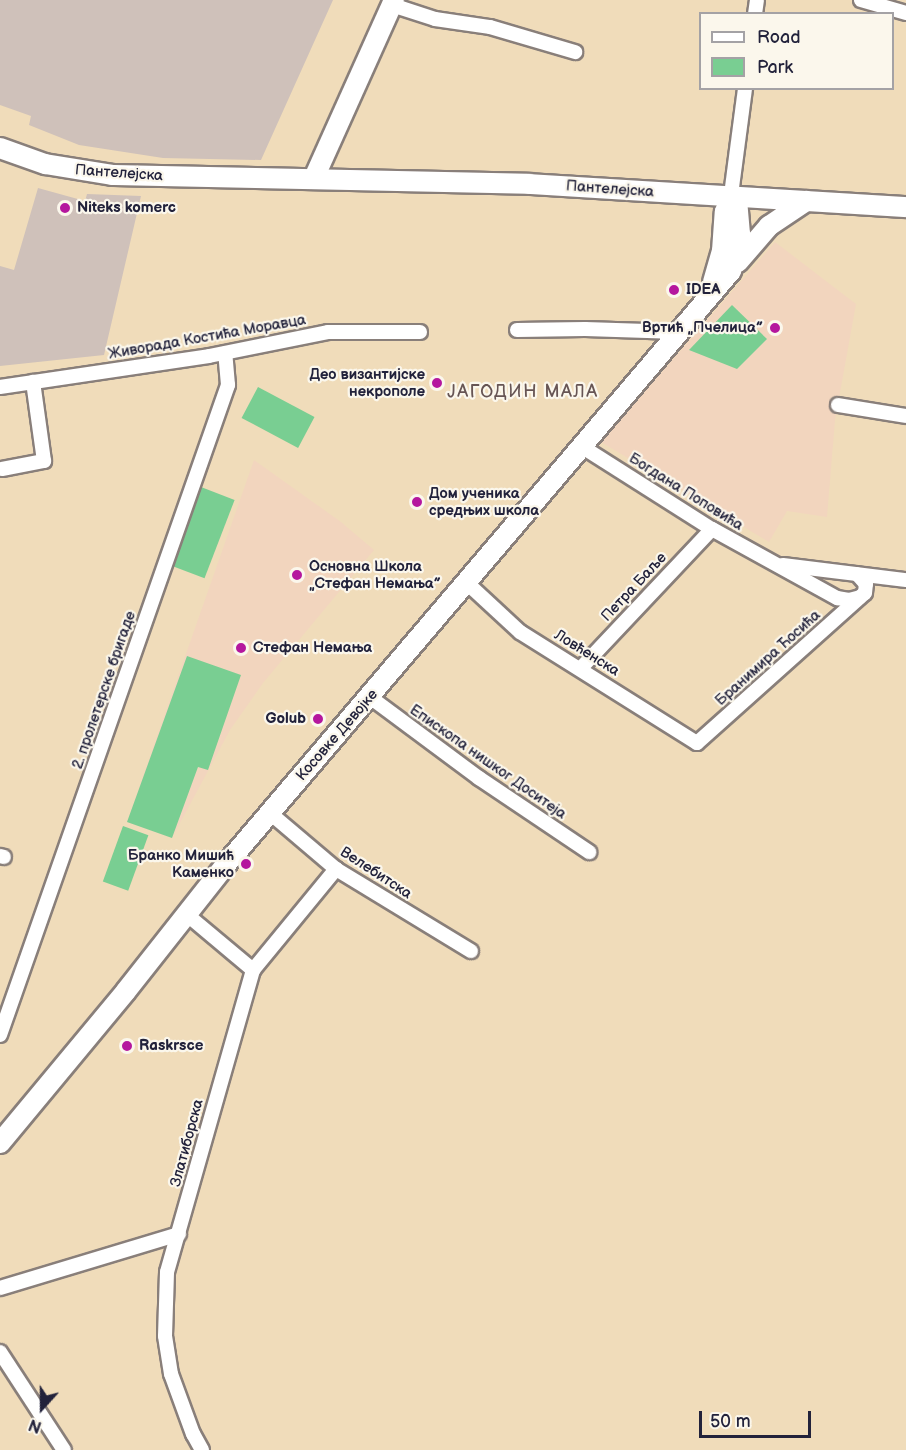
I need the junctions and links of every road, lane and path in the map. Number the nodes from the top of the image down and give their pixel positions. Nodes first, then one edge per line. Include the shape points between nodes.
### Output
1 (861, 0) edge
2 (393, 3) edge
3 (906, 13) edge
4 (575, 52) dead end
5 (745, 90) edge
6 (0, 148) edge
7 (314, 178) junction
8 (731, 195) junction
9 (807, 201) junction
10 (906, 207) edge
11 (731, 271) junction
12 (706, 301) junction
13 (517, 330) dead end
14 (420, 332) dead end
15 (678, 332) junction
16 (225, 353) junction
17 (33, 382) junction
18 (0, 387) edge
19 (838, 405) dead end
20 (906, 416) edge
21 (581, 446) junction
22 (2, 469) dead end
23 (712, 529) junction
24 (775, 564) junction
25 (856, 574) junction
26 (906, 580) edge
27 (466, 583) junction
28 (860, 597) junction
29 (581, 668) junction
30 (370, 697) junction
31 (697, 743) joint
32 (270, 813) junction
33 (589, 852) dead end
34 (336, 869) junction
35 (185, 914) junction
36 (471, 951) dead end
37 (253, 970) junction
38 (0, 1035) edge
39 (0, 1143) edge
40 (179, 1234) junction
41 (0, 1288) edge
42 (0, 1352) edge
43 (64, 1450) edge
44 (202, 1450) edge

1 - 3 street
2 - 4 street via 435,19 490,27
2 - 7 street
5 - 8 street
6 - 7 street, Пантелејска via 45,165 91,173
7 - 8 street, Пантелејска
8 - 9 street, Пантелејска
8 - 11 street, Косовке Девојке via 737,202 740,234
8 - 12 street, Косовке Девојке via 724,212 720,261
9 - 10 street, Пантелејска
9 - 11 street via 769,226
11 - 12 street, Косовке Девојке
12 - 15 street, Косовке Девојке
13 - 15 street
14 - 16 street, Живорада Костића Моравца via 328,332
15 - 21 street, Косовке Девојке
16 - 17 street, Живорада Костића Моравца
16 - 38 street, 2. пролетерске бригаде via 228,385
17 - 18 street, Живорада Костића Моравца
17 - 22 street via 44,461
19 - 20 street
21 - 23 street, Богдана Поповића
21 - 27 street, Косовке Девојке
23 - 24 street, Богдана Поповића
23 - 29 street, Петра Баље
24 - 25 street, Богдана Поповића
24 - 28 street, Богдана Поповића via 843,600
25 - 26 street, Богдана Поповића
25 - 28 street via 867,584
27 - 29 street, Ловћенска via 520,632
27 - 30 street, Косовке Девојке
28 - 31 street, Бранимира Ћосића
29 - 31 street, Ловћенска
30 - 32 street, Косовке Девојке
30 - 33 street, Епископа нишког Доситеја via 479,778
32 - 34 street, Велебитска
32 - 35 street, Косовке Девојке
34 - 36 street, Велебитска
34 - 37 street, Златиборска
35 - 37 street
35 - 39 street, Косовке Девојке
37 - 40 street, Златиборска
40 - 41 street
40 - 44 street, Златиборска via 167,1272 165,1336 174,1383
42 - 43 street

